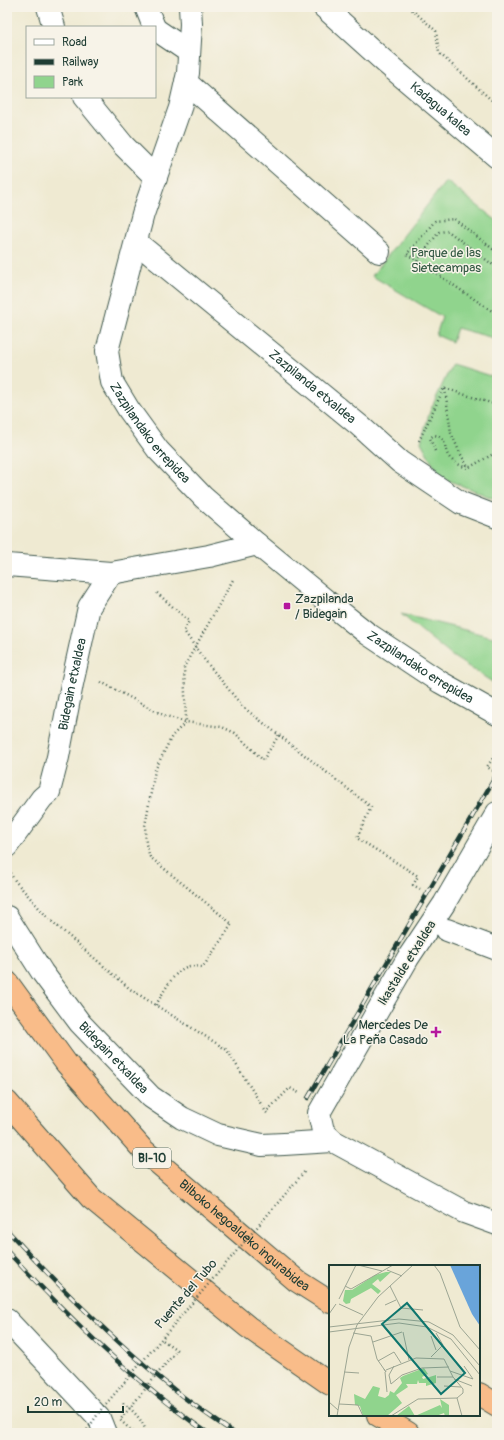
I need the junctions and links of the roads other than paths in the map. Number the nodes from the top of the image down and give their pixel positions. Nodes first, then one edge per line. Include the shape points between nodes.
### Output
1 (48, 7) edge
2 (146, 7) edge
3 (190, 7) edge
4 (324, 7) edge
5 (54, 26) edge
6 (154, 26) edge
7 (156, 31) edge
8 (189, 52) junction
9 (186, 82) junction
10 (85, 98) edge
11 (497, 157) edge
12 (156, 178) junction
13 (136, 242) junction
14 (379, 252) dead end
15 (497, 517) edge
16 (257, 544) junction
17 (7, 565) edge
18 (111, 573) junction
19 (497, 714) edge
20 (497, 813) edge
21 (7, 846) edge
22 (7, 917) edge
23 (447, 930) dead end
24 (497, 949) edge
25 (7, 982) edge
26 (7, 1102) edge
27 (333, 1140) junction
28 (497, 1224) edge
29 (329, 1301) edge
30 (7, 1320) edge
31 (329, 1383) edge
32 (480, 1395) edge
33 (497, 1405) edge
34 (380, 1416) edge
35 (105, 1433) edge
36 (408, 1433) edge

1 - 5 street
2 - 6 street
3 - 8 street, Zazpilandako errepidea
4 - 11 street, Kadagua kalea
7 - 8 street
8 - 9 street, Zazpilandako errepidea
9 - 12 street, Zazpilandako errepidea via 180,108
9 - 14 street
10 - 12 street via 124,146
12 - 13 street, Zazpilandako errepidea
13 - 15 street, Zazpilanda etxaldea via 360,426 400,462 461,503
13 - 16 street, Zazpilandako errepidea via 107,351 112,382 158,450 204,497
16 - 18 street via 209,556
16 - 19 street, Zazpilandako errepidea via 368,634 440,682
17 - 18 street
18 - 21 street, Bidegain etxaldea via 89,607 49,792
20 - 27 street, Ikastalde etxaldea via 444,904 408,958 319,1113 323,1131
22 - 27 street, Bidegain etxaldea via 42,972 80,1023 151,1097 182,1118 218,1135 262,1145
23 - 24 street
25 - 29 highway, Bilboko hegoaldeko ingurabidea / BI-10 via 66,1063 143,1150 297,1281
26 - 31 highway via 91,1198 248,1327
27 - 28 street, Ikastalde etxaldea via 464,1212
30 - 35 street via 99,1418
32 - 33 highway
34 - 36 highway

